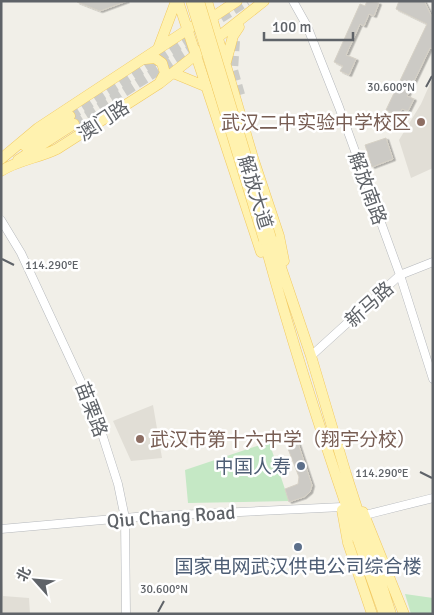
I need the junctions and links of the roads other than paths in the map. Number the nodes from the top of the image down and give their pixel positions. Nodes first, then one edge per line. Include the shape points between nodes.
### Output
1 (177, 1) edge
2 (191, 1) edge
3 (199, 1) edge
4 (207, 1) edge
5 (237, 1) edge
6 (264, 1) edge
7 (293, 1) edge
8 (247, 14) junction
9 (212, 18) junction
10 (188, 29) junction
11 (219, 39) junction
12 (158, 49) junction
13 (197, 55) junction
14 (141, 60) junction
15 (226, 63) junction
16 (173, 73) junction
17 (160, 83) junction
18 (207, 87) junction
19 (72, 120) tunnel mouth
20 (248, 125) dead end
21 (253, 158) junction
22 (4, 161) edge
23 (1, 171) edge
24 (1, 220) edge
25 (267, 239) junction
26 (433, 262) edge
27 (400, 275) junction
28 (284, 297) junction
29 (311, 356) junction
30 (433, 379) edge
31 (341, 474) junction
32 (433, 498) edge
33 (342, 508) junction
34 (365, 515) junction
35 (125, 518) junction
36 (1, 529) edge
37 (362, 540) junction
38 (126, 614) edge
39 (372, 614) edge
40 (384, 614) edge
41 (392, 614) edge
42 (404, 614) edge

1 - 10 main road
1 - 12 main road
2 - 25 main road, 解放大道, bridge
3 - 25 main road, 解放大道, bridge
4 - 9 main road
5 - 9 main road, 澳门路
6 - 8 main road, 澳门路
7 - 27 street, 解放南路 via 307,26 339,107
8 - 11 main road, 澳门路
8 - 15 main road via 233,36
9 - 10 main road, 澳门路
9 - 11 main road, 解放大道
10 - 12 main road, 澳门路
10 - 13 main road, 解放大道
11 - 13 main road, 澳门路
11 - 15 main road, 解放大道
12 - 14 main road, 澳门路
13 - 16 main road, 澳门路
13 - 18 main road, 解放大道
14 - 17 main road via 159,59 165,68
14 - 22 main road, 澳门路 via 38,128
15 - 21 main road, 解放大道
16 - 17 main road, 澳门路
16 - 18 main road
17 - 22 main road, 澳门路 via 42,157
18 - 28 main road, 解放大道 via 257,242
19 - 22 main road
20 - 21 main road
21 - 28 main road, 解放大道 via 279,236
22 - 23 main road, 澳门路
24 - 35 street, 苗栗路 via 30,271 95,412 118,484
25 - 28 main road, 解放大道
26 - 27 street, 新马路
27 - 29 street, 新马路
27 - 30 street, 解放南路
28 - 29 main road, 解放大道
28 - 31 main road, 解放大道
29 - 31 main road, 解放大道
31 - 33 main road, 解放大道
31 - 34 main road, 解放大道
31 - 37 main road, 解放大道
32 - 34 street
33 - 35 street, Qiu Chang Road
33 - 39 main road, 解放大道 via 348,543
34 - 42 main road, 解放大道
35 - 36 street, Qiu Chang Road
35 - 38 street, 苗栗路
37 - 40 main road, 解放大道
37 - 41 main road, 解放大道

